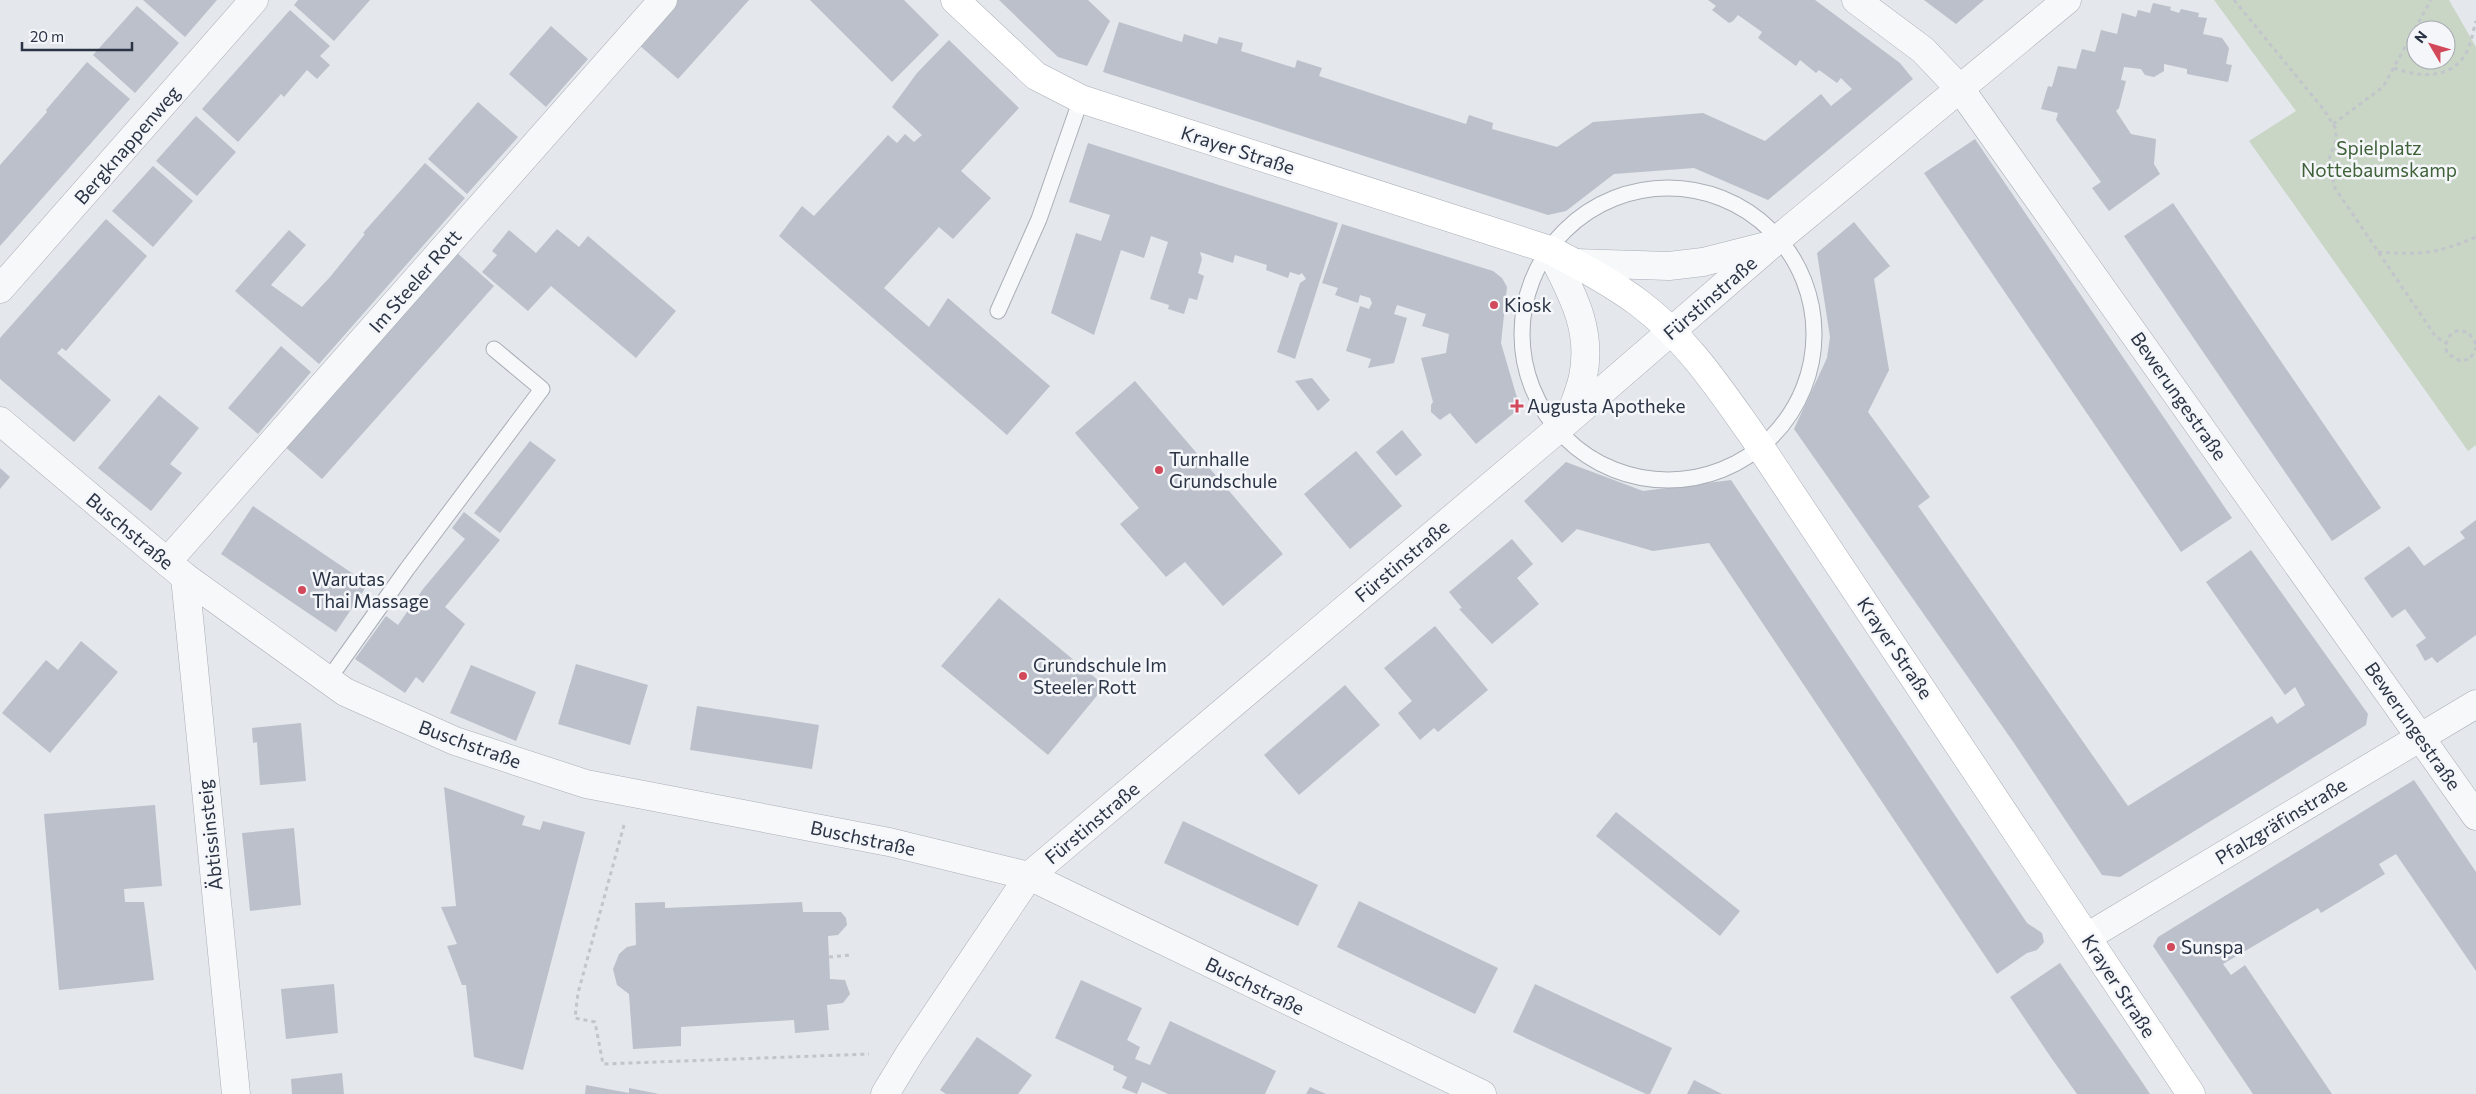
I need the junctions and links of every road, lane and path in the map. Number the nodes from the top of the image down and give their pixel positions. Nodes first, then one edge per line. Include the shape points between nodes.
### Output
1 (254, 0) edge
2 (664, 0) edge
3 (954, 0) edge
4 (1856, 0) edge
5 (2067, 0) edge
6 (2234, 0) edge
7 (2431, 0) edge
8 (2476, 21) edge
9 (2394, 68) junction
10 (1961, 90) junction
11 (1081, 99) junction
12 (2333, 124) junction
13 (2476, 237) edge
14 (1776, 240) junction
15 (1550, 250) junction
16 (2378, 252) junction
17 (1575, 263) junction
18 (0, 289) edge
19 (998, 311) dead end
20 (1671, 332) junction
21 (2446, 343) junction
22 (2476, 344) edge
23 (2476, 348) edge
24 (494, 349) dead end
25 (0, 420) edge
26 (1564, 424) junction
27 (1758, 444) junction
28 (176, 569) junction
29 (328, 680) junction
30 (2476, 704) edge
31 (2421, 737) junction
32 (2476, 816) edge
33 (621, 839) dead end
34 (1029, 876) junction
35 (2087, 937) junction
36 (852, 955) dead end
37 (829, 957) dead end
38 (910, 1053) junction
39 (236, 1094) edge
40 (886, 1094) edge
41 (1482, 1094) edge
42 (2191, 1094) edge

1 - 18 street, Bergknappenweg
2 - 28 street, Im Steeler Rott
3 - 11 main road, Krayer Straße via 1036,76
4 - 10 street, Bewerungestraße via 1923,50
5 - 10 street, Fürstinstraße
6 - 12 path via 2314,94
7 - 9 path
8 - 9 path via 2465,55 2454,66 2436,75 2418,76
9 - 12 path via 2376,94
10 - 14 street, Fürstinstraße
10 - 31 street, Bewerungestraße
11 - 15 main road, Krayer Straße
11 - 19 lane via 1039,219
12 - 16 path via 2336,140 2328,162 2329,175 2338,194
13 - 16 path via 2417,255
14 - 15 lane via 1756,214 1694,188 1622,190 1578,223
14 - 17 street, Fürstinstraße via 1703,262 1669,266
14 - 20 street, Fürstinstraße
14 - 27 lane via 1801,267 1815,347 1806,381 1786,418
15 - 17 main road, Krayer Straße
15 - 26 street via 1580,311 1584,333 1583,376
15 - 26 lane via 1526,293 1520,331 1523,360 1534,396
16 - 21 path via 2436,337
17 - 20 main road, Krayer Straße via 1596,273 1640,304
20 - 26 street, Fürstinstraße
20 - 27 main road, Krayer Straße via 1706,371
21 - 22 path via 2451,334 2460,330 2469,333
21 - 23 path via 2447,353 2460,361 2470,359
24 - 29 lane via 542,388
25 - 28 street, Buschstraße
26 - 27 lane via 1590,461 1638,481 1678,482 1723,470
26 - 34 street, Fürstinstraße
27 - 35 main road, Krayer Straße
28 - 29 street, Buschstraße
28 - 39 street, Äbtissinsteig
29 - 34 street, Buschstraße via 345,692 454,742 586,784 889,842
30 - 31 street, Pfalzgräfinstraße
31 - 32 street, Bewerungestraße
31 - 35 street, Pfalzgräfinstraße
33 - 38 path via 578,993 575,1018 595,1022 603,1064
34 - 38 street
34 - 41 street, Buschstraße
35 - 42 main road, Krayer Straße
36 - 37 path
38 - 40 street

